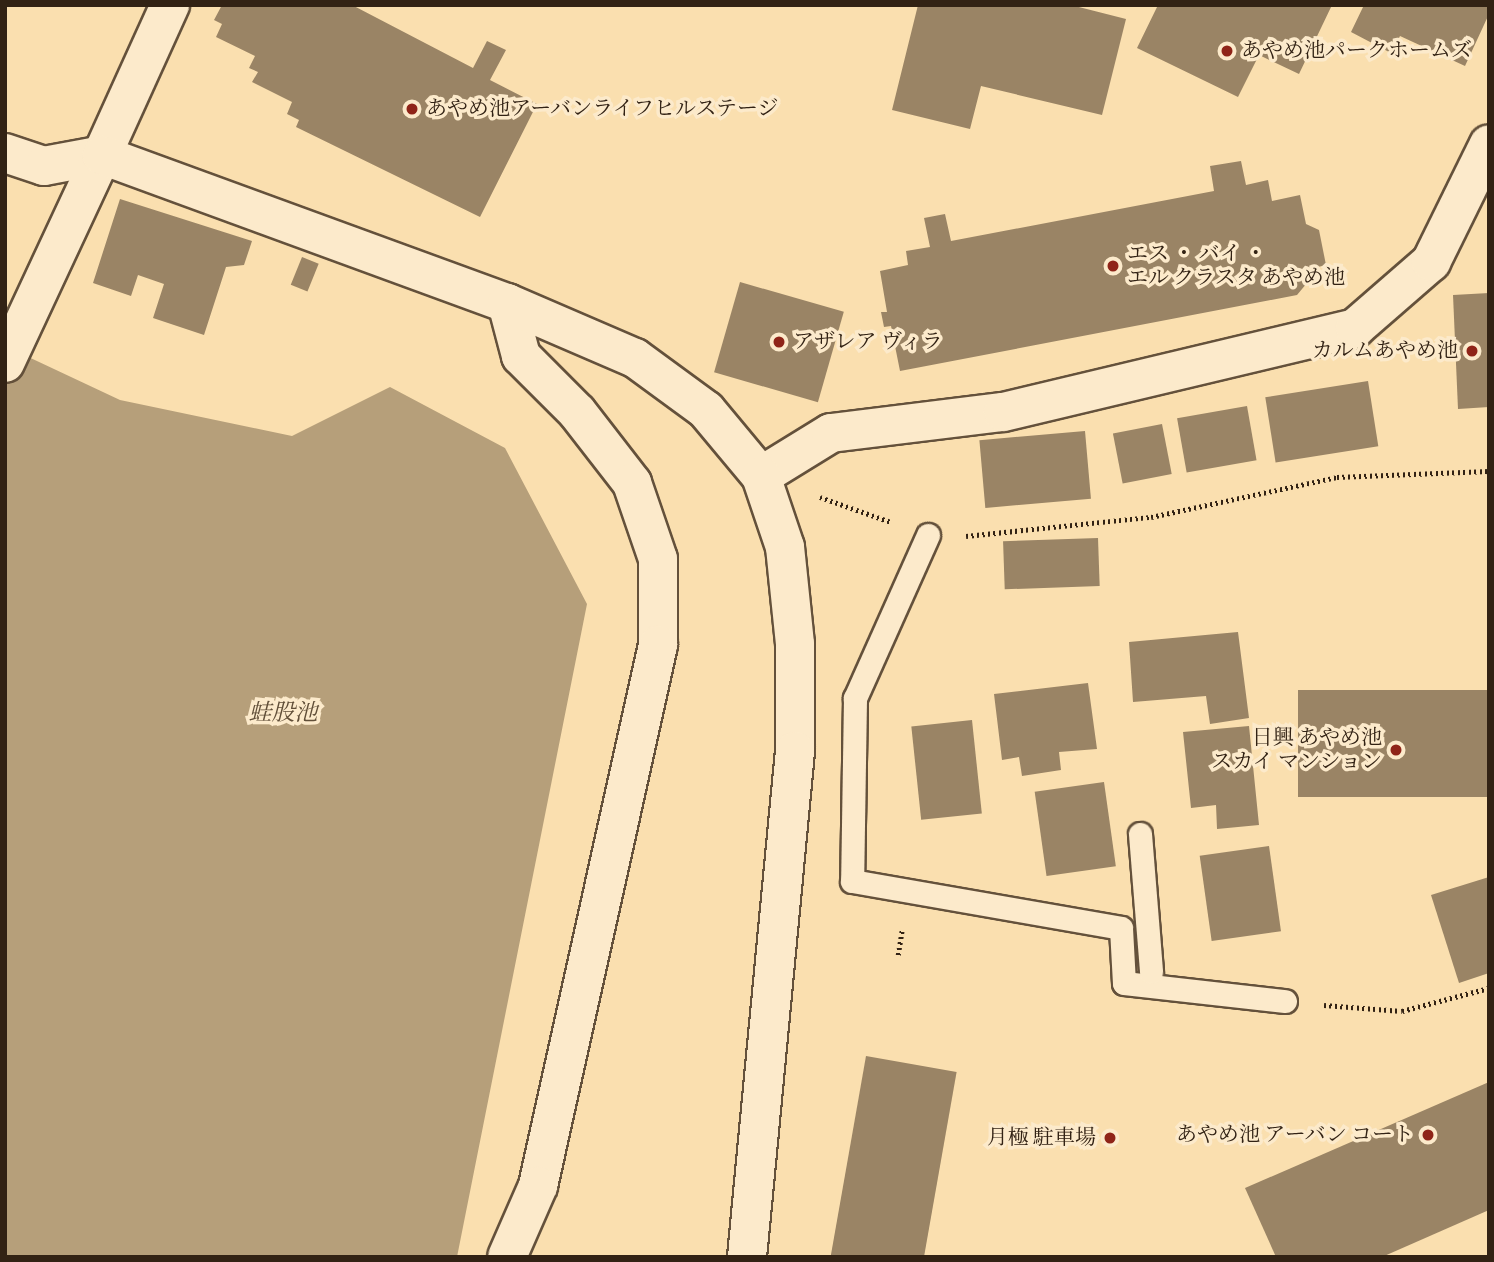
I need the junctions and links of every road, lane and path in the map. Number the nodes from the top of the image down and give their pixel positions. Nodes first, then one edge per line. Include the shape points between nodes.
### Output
1 (170, 5) edge
2 (1489, 144) edge
3 (5, 153) edge
4 (102, 155) junction
5 (507, 303) junction
6 (9, 356) edge
7 (1489, 471) edge
8 (761, 476) junction
9 (928, 535) junction
10 (1140, 834) dead end
11 (1121, 928) junction
12 (1148, 930) junction
13 (1151, 971) dead end
14 (1489, 988) edge
15 (1285, 1001) joint
16 (507, 1257) edge
17 (747, 1257) edge

1 - 4 street
2 - 8 street via 1431,262 1355,328 1003,412 831,433
3 - 4 street via 44,166
4 - 5 street
4 - 6 street
5 - 8 street via 635,358 706,410
5 - 16 street via 521,356 578,412 632,484 658,559 658,645 538,1186
7 - 9 path via 1337,477 1151,517 935,539
8 - 9 path
8 - 17 street via 785,547 795,644 795,751
9 - 11 lane via 855,698 852,881
10 - 12 lane
11 - 12 lane
11 - 15 lane via 1124,983
12 - 13 lane
14 - 15 path via 1402,1011

